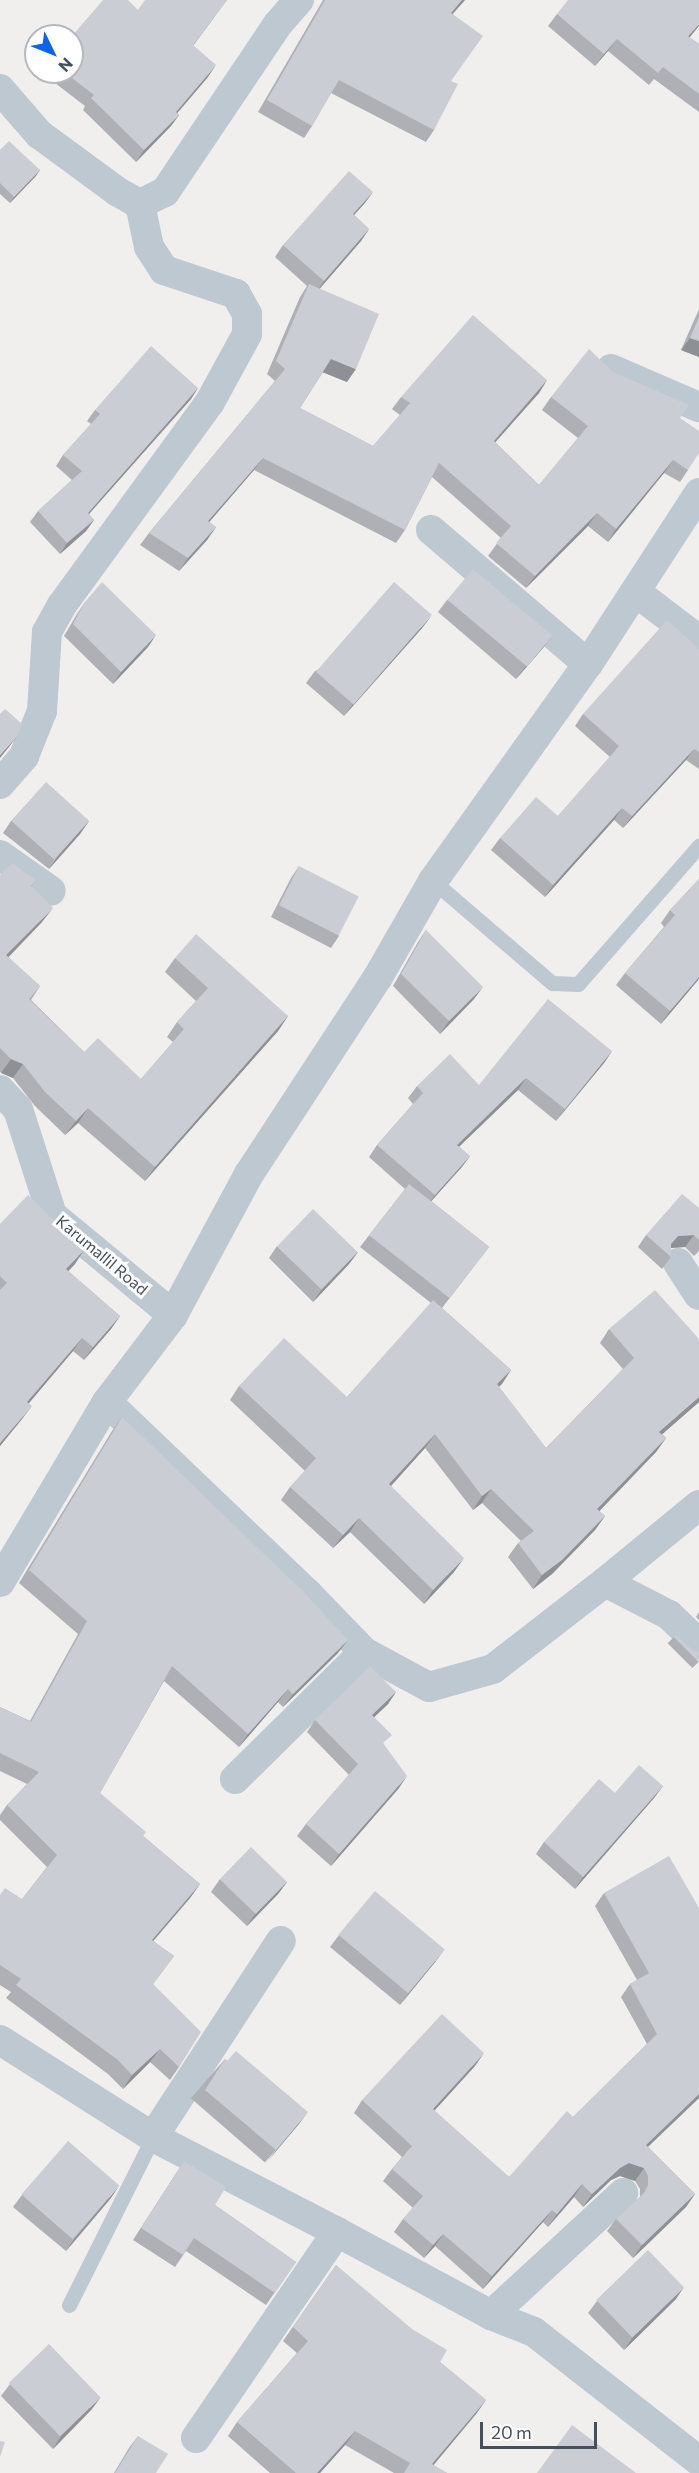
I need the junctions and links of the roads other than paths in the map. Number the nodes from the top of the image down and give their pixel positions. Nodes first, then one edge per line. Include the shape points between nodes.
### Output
1 (299, 0) edge
2 (0, 89) edge
3 (140, 204) junction
4 (611, 369) edge
5 (699, 408) edge
6 (699, 493) edge
7 (431, 530) dead end
8 (637, 593) junction
9 (699, 640) edge
10 (588, 664) junction
11 (0, 784) edge
12 (699, 846) edge
13 (0, 855) edge
14 (433, 881) junction
15 (51, 891) dead end
16 (0, 1090) edge
17 (678, 1263) dead end
18 (699, 1295) edge
19 (173, 1315) junction
20 (107, 1402) junction
21 (699, 1505) edge
22 (0, 1582) edge
23 (605, 1582) junction
24 (699, 1644) edge
25 (364, 1652) junction
26 (235, 1779) dead end
27 (281, 1941) dead end
28 (0, 2040) edge
29 (153, 2137) junction
30 (623, 2193) dead end
31 (338, 2232) junction
32 (69, 2305) dead end
33 (491, 2315) junction
34 (196, 2438) dead end
35 (699, 2461) edge

1 - 3 street via 278,24 165,192
2 - 3 street via 39,134
3 - 11 street via 149,248 164,270 236,294 247,314 247,334 210,402 62,605 47,632 42,711 24,756
4 - 5 street
6 - 8 street
7 - 10 street
8 - 9 street
8 - 10 street
10 - 14 street
12 - 14 lane via 578,984 552,982 539,974
13 - 15 street
14 - 19 street via 378,977 249,1174
16 - 19 street, Karumallil Road via 18,1109 52,1215
17 - 18 street
19 - 20 street
20 - 22 street
20 - 25 street
21 - 23 street
23 - 24 street via 669,1615
23 - 25 street via 493,1669 429,1687
25 - 26 street
27 - 29 street
28 - 29 street
29 - 31 street
29 - 32 lane
30 - 33 street
31 - 33 street
31 - 34 street
33 - 35 street via 534,2332

